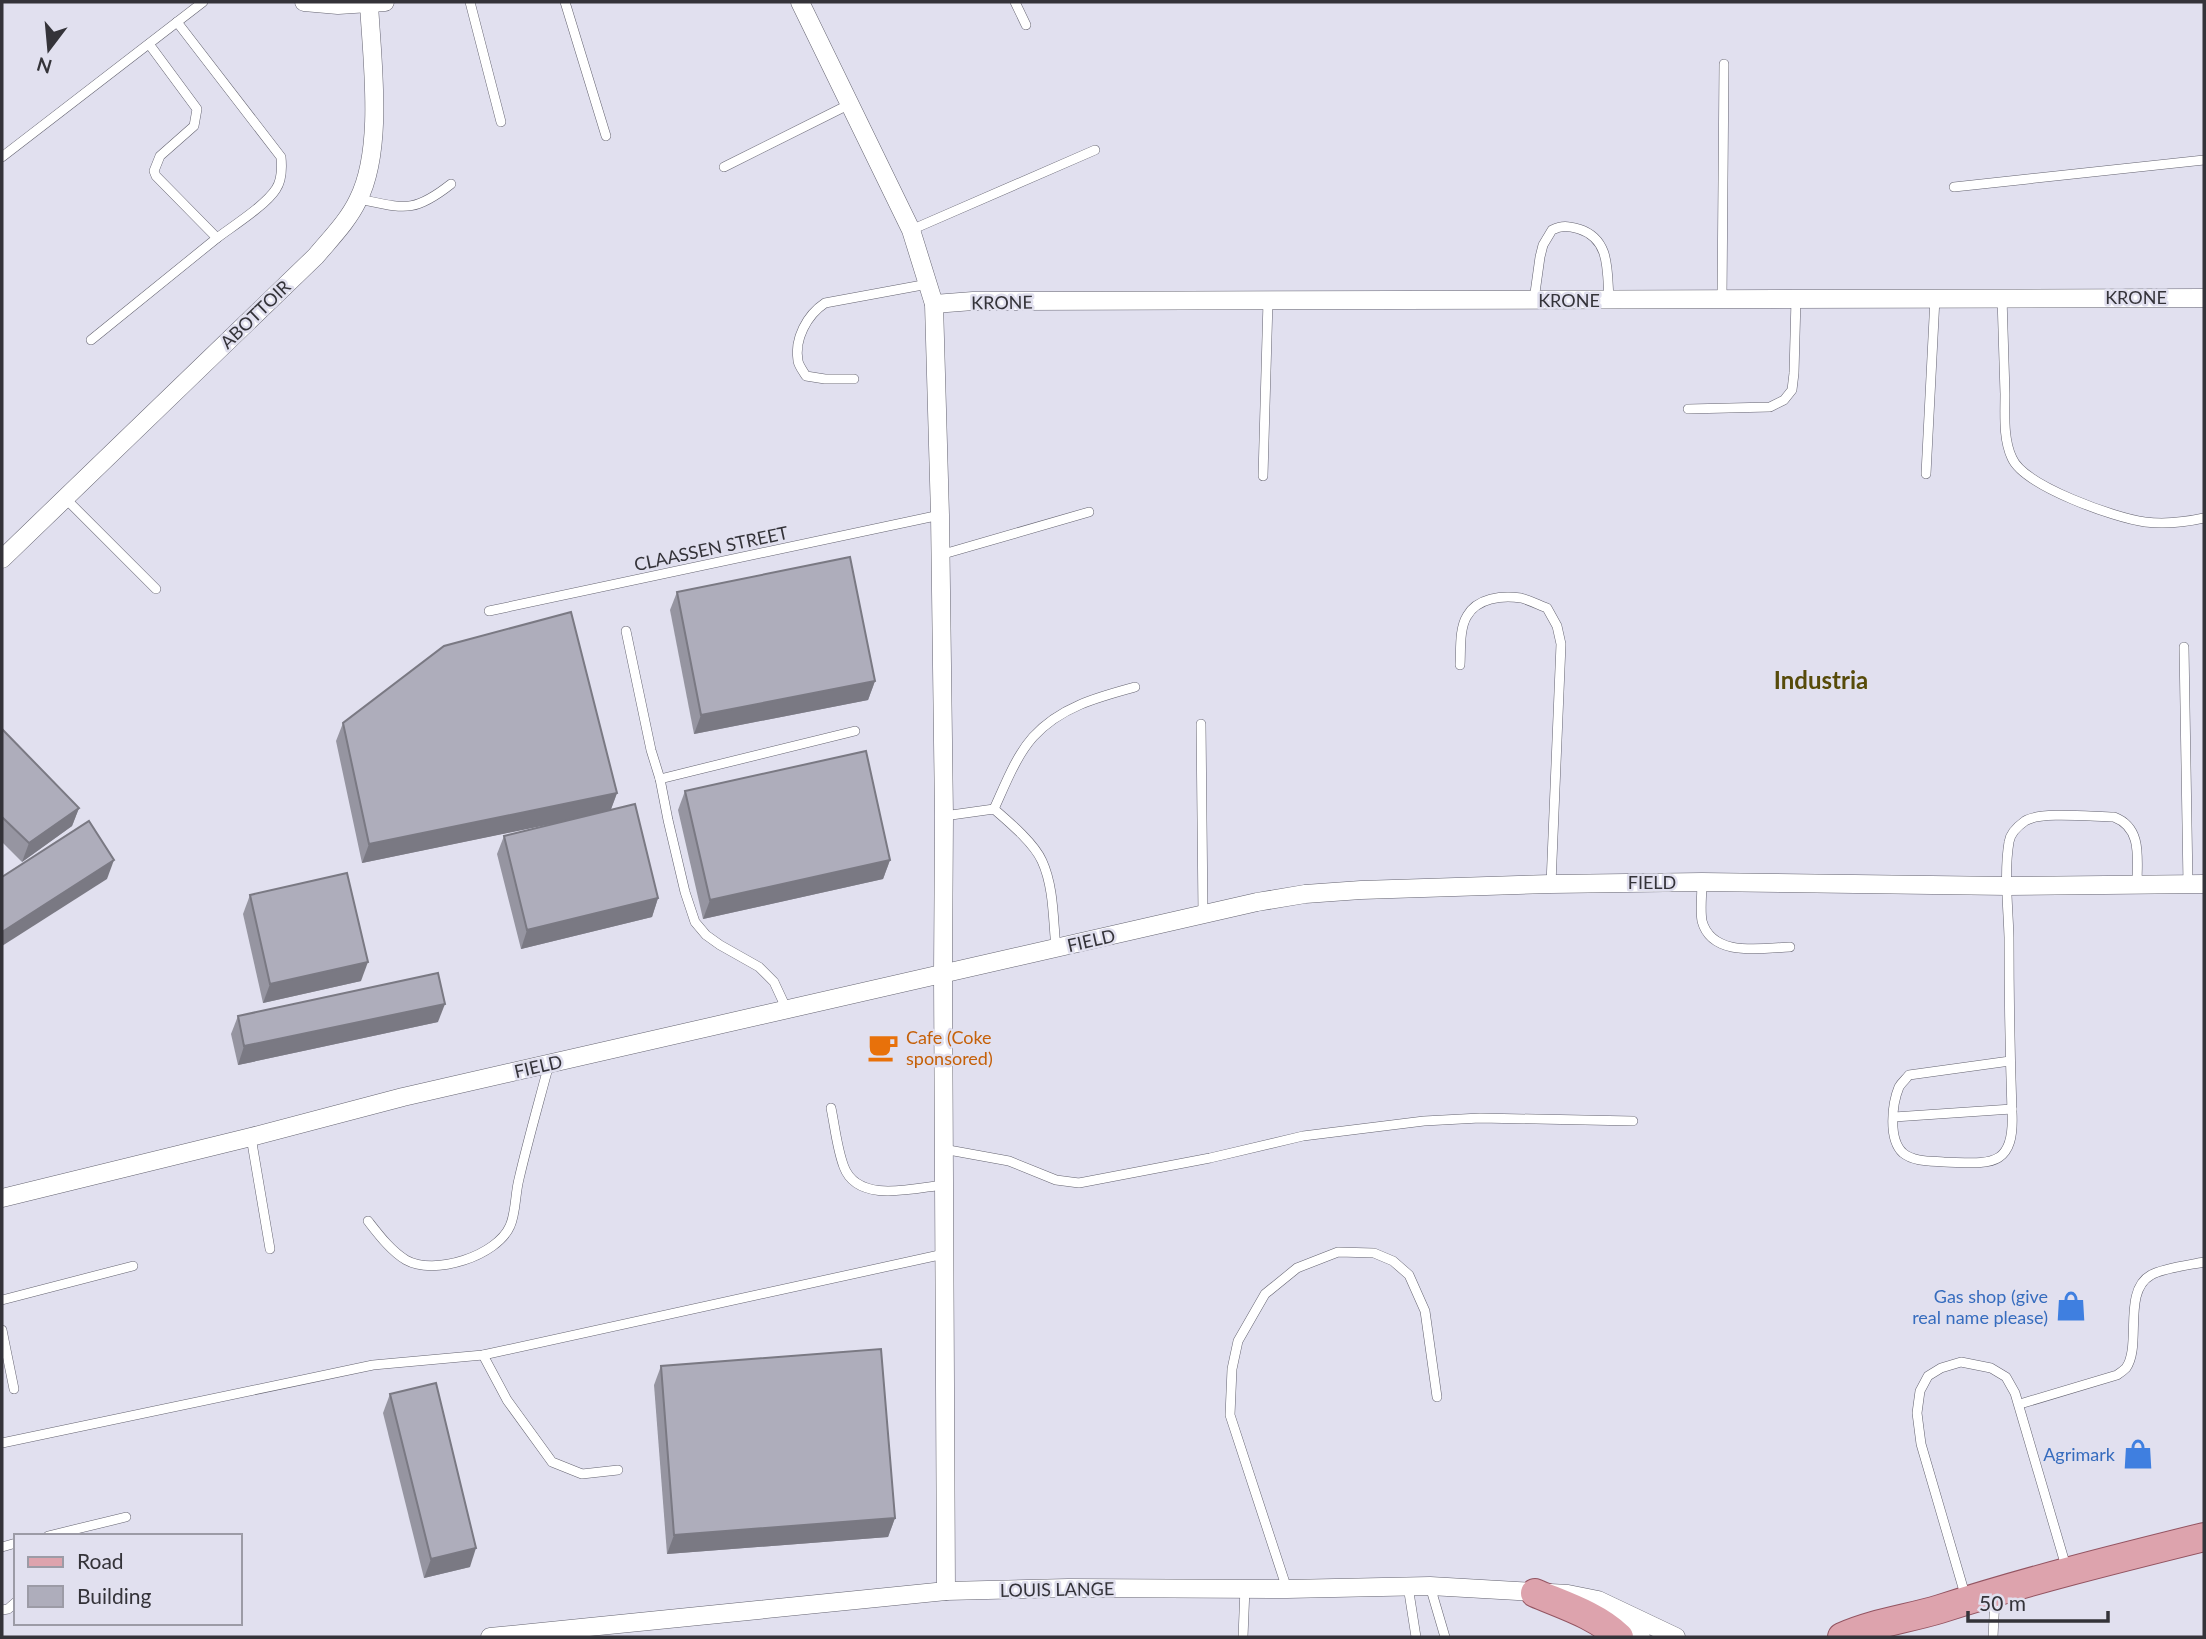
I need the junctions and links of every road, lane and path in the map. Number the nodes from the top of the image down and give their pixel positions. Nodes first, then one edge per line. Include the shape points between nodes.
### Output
1 (203, 2) edge
2 (304, 2) edge
3 (470, 2) edge
4 (565, 2) edge
5 (800, 2) edge
6 (1015, 2) edge
7 (377, 3) edge
8 (177, 22) junction
9 (1026, 25) dead end
10 (149, 44) junction
11 (1724, 64) dead end
12 (850, 104) junction
13 (502, 122) dead end
14 (606, 135) dead end
15 (1095, 150) dead end
16 (2, 157) edge
17 (2204, 160) edge
18 (724, 167) dead end
19 (451, 184) dead end
20 (1954, 187) dead end
21 (359, 199) junction
22 (911, 230) junction
23 (217, 238) junction
24 (928, 284) junction
25 (2002, 297) junction
26 (1935, 298) junction
27 (2204, 298) edge
28 (1722, 299) junction
29 (1796, 299) junction
30 (1534, 300) junction
31 (1609, 300) junction
32 (1268, 301) junction
33 (934, 304) junction
34 (91, 340) dead end
35 (854, 379) dead end
36 (1688, 409) dead end
37 (1926, 474) dead end
38 (1263, 476) dead end
39 (66, 499) junction
40 (1089, 512) dead end
41 (940, 515) junction
42 (2204, 518) edge
43 (940, 555) junction
44 (2, 559) edge
45 (156, 589) dead end
46 (489, 611) dead end
47 (626, 631) dead end
48 (2184, 647) dead end
49 (1460, 665) dead end
50 (1135, 687) dead end
51 (1201, 724) dead end
52 (855, 731) dead end
53 (660, 779) junction
54 (994, 809) junction
55 (944, 816) junction
56 (1702, 882) junction
57 (1551, 884) junction
58 (2196, 884) edge
59 (2137, 885) junction
60 (2008, 886) junction
61 (1203, 914) junction
62 (1790, 947) dead end
63 (1056, 948) junction
64 (943, 974) junction
65 (787, 1010) junction
66 (2010, 1061) junction
67 (549, 1064) junction
68 (831, 1108) dead end
69 (2012, 1109) junction
70 (1894, 1117) junction
71 (1633, 1121) dead end
72 (251, 1138) junction
73 (943, 1149) junction
74 (943, 1185) junction
75 (2, 1198) edge
76 (368, 1221) dead end
77 (270, 1249) dead end
78 (944, 1254) junction
79 (2204, 1262) edge
80 (134, 1266) dead end
81 (2, 1300) edge
82 (2, 1330) edge
83 (483, 1355) junction
84 (14, 1389) dead end
85 (1437, 1397) dead end
86 (2020, 1404) junction
87 (2, 1443) edge
88 (618, 1470) dead end
89 (126, 1517) dead end
90 (56, 1534) edge
91 (2204, 1537) edge
92 (2067, 1571) junction
93 (1408, 1586) junction
94 (1430, 1586) junction
95 (1245, 1588) junction
96 (1287, 1589) junction
97 (946, 1591) junction
98 (1995, 1592) junction
99 (1535, 1593) joint
100 (1966, 1600) junction
101 (1621, 1624) edge
102 (491, 1637) edge
103 (1243, 1637) edge
104 (1416, 1637) edge
105 (1445, 1637) edge
106 (1641, 1637) edge
107 (1676, 1637) edge
108 (1842, 1637) edge
109 (1993, 1637) edge

1 - 8 lane
2 - 7 street
3 - 13 lane
4 - 14 lane
5 - 12 street
6 - 9 lane
7 - 21 street, ABOTTOIR via 375,131
8 - 10 lane
8 - 23 lane via 281,157 278,187
10 - 16 lane
10 - 23 lane via 197,109 194,127 160,156 156,176
11 - 28 lane
12 - 18 lane
12 - 22 street
15 - 22 lane
17 - 20 lane
19 - 21 lane via 430,200 400,208
21 - 39 street, ABOTTOIR via 316,256
22 - 24 street
23 - 34 lane
24 - 33 street
24 - 35 lane via 825,303 815,310 798,343 798,363 806,376
25 - 26 street, KRONE
25 - 27 street, KRONE
25 - 42 lane via 2006,437 2012,461 2031,479 2104,511 2146,522
26 - 29 street, KRONE
26 - 37 lane
28 - 29 street, KRONE
28 - 31 street, KRONE
29 - 36 lane via 1792,390 1784,400 1770,407
30 - 31 street, KRONE
30 - 31 lane via 1543,245 1552,230 1566,226 1592,234 1603,247
30 - 32 street, KRONE
32 - 33 street, KRONE
32 - 38 lane
33 - 41 street
39 - 44 street, ABOTTOIR
39 - 45 lane
40 - 43 lane
41 - 43 street
41 - 46 lane, CLAASSEN STREET
43 - 55 street
47 - 53 lane
48 - 58 lane
49 - 57 lane via 1466,617 1475,605 1490,598 1521,598 1547,608 1557,626 1561,689
50 - 54 lane via 1066,711 1033,737
51 - 61 lane
52 - 53 lane
53 - 65 lane via 695,922 720,945 759,967 774,982
54 - 55 lane
54 - 63 lane via 1041,858 1048,877
55 - 64 street
56 - 57 street, FIELD
56 - 60 street, FIELD
56 - 62 lane via 1702,920 1719,942 1745,949
57 - 61 street, FIELD via 1305,894
58 - 59 street, FIELD
59 - 60 street, FIELD
59 - 60 lane via 2137,846 2124,821 2048,816 2027,819 2009,839
60 - 66 lane
61 - 63 street, FIELD
63 - 64 street, FIELD
64 - 65 street, FIELD
64 - 73 street
65 - 67 street, FIELD
66 - 69 lane
66 - 70 lane via 1909,1075 1900,1084
67 - 72 street, FIELD
67 - 76 lane via 514,1196 511,1225 500,1242 461,1260 420,1265 395,1251
68 - 74 lane via 844,1168 862,1187 889,1191
69 - 70 lane
69 - 70 lane via 2011,1139 2003,1155 1989,1163 1919,1161 1895,1141
71 - 73 lane via 1424,1121 1303,1136 1079,1183 1056,1180 1009,1161
72 - 75 street, FIELD
72 - 77 lane
73 - 74 street
74 - 78 street
78 - 83 lane
78 - 97 street
79 - 86 lane via 2152,1274 2141,1282 2127,1366 2117,1375
80 - 81 lane
82 - 84 lane
83 - 87 lane via 373,1364
83 - 88 lane via 507,1400 552,1462 582,1475
85 - 96 lane via 1425,1311 1409,1275 1393,1261 1374,1253 1338,1252 1297,1268 1265,1294 1238,1341 1230,1415
86 - 92 lane
86 - 100 lane via 2006,1377 1991,1368 1961,1362 1928,1376 1920,1391 1921,1444
89 - 90 lane
91 - 92 main road
92 - 98 main road
93 - 94 street, LOUIS LANGE
93 - 96 street, LOUIS LANGE
93 - 104 lane
94 - 99 street, LOUIS LANGE
94 - 105 lane
95 - 96 street, LOUIS LANGE
95 - 97 street, LOUIS LANGE
95 - 103 lane
97 - 102 street, LOUIS LANGE
98 - 100 main road
98 - 109 lane
99 - 101 main road via 1611,1629
100 - 108 main road
101 - 106 street
101 - 107 street

